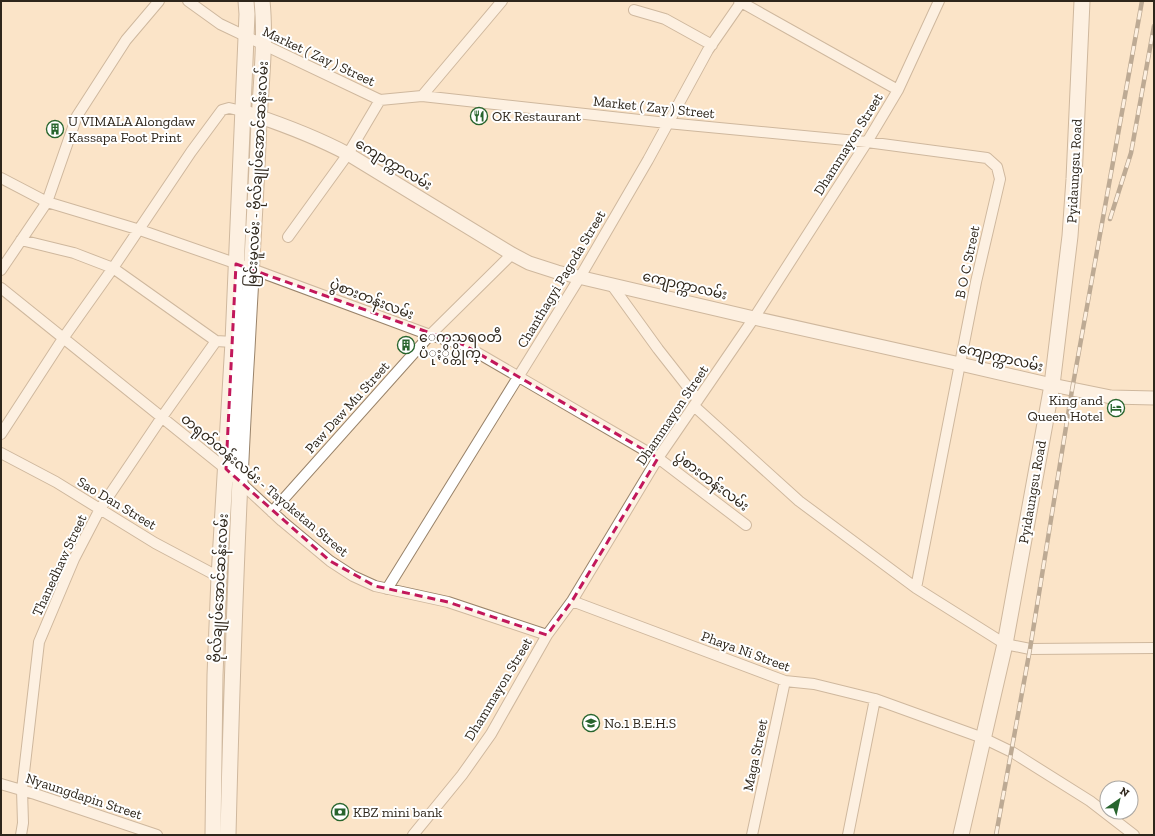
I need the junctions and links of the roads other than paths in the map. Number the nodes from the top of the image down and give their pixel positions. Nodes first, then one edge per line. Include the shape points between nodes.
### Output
1 (159, 1) edge
2 (188, 1) edge
3 (246, 1) edge
4 (262, 1) edge
5 (502, 1) edge
6 (939, 1) edge
7 (1082, 1) edge
8 (741, 2) edge
9 (634, 10) dead end
10 (246, 37) junction
11 (263, 44) junction
12 (712, 45) junction
13 (898, 90) junction
14 (422, 96) junction
15 (380, 100) junction
16 (242, 111) junction
17 (260, 117) junction
18 (667, 123) junction
19 (867, 142) junction
20 (348, 154) junction
21 (996, 167) joint
22 (1, 178) edge
23 (47, 202) junction
24 (140, 230) junction
25 (288, 238) dead end
26 (21, 240) junction
27 (512, 254) junction
28 (236, 264) junction
29 (114, 268) junction
30 (252, 269) junction
31 (1, 270) edge
32 (580, 277) junction
33 (611, 284) junction
34 (1, 288) edge
35 (754, 318) junction
36 (430, 335) junction
37 (64, 338) junction
38 (216, 341) junction
39 (233, 342) junction
40 (247, 347) joint
41 (960, 364) junction
42 (518, 377) junction
43 (1052, 385) junction
44 (1154, 398) edge
45 (696, 403) junction
46 (162, 417) junction
47 (1, 434) edge
48 (1, 453) edge
49 (658, 458) junction
50 (226, 469) junction
51 (240, 482) junction
52 (100, 509) junction
53 (272, 512) junction
54 (746, 525) dead end
55 (219, 577) junction
56 (916, 588) junction
57 (387, 589) junction
58 (572, 601) junction
59 (547, 635) junction
60 (1004, 644) junction
61 (1154, 648) edge
62 (785, 681) junction
63 (874, 699) junction
64 (983, 738) junction
65 (1, 784) edge
66 (22, 790) junction
67 (21, 835) edge
68 (157, 835) edge
69 (213, 835) edge
70 (228, 835) edge
71 (413, 835) edge
72 (752, 835) edge
73 (848, 835) edge
74 (961, 835) edge
75 (1134, 835) edge

1 - 23 street via 126,40 77,116
2 - 10 street, Market ( Zay ) Street via 220,24
3 - 10 highway, မြင်းမူလမ်း - ဗိုလ်ချုပ်အောင်ဆန်းလမ်း
4 - 11 highway, မြင်းမူလမ်း - ဗိုလ်ချုပ်အောင်ဆန်းလမ်း
5 - 14 street
6 - 13 street, Dhammayon Street
7 - 43 highway, Pyidaungsu Road via 1070,236
8 - 12 street, Chanthagyi Pagoda Street
8 - 13 street
9 - 12 street via 665,18
10 - 11 street, Market ( Zay ) Street
10 - 16 highway, မြင်းမူလမ်း - ဗိုလ်ချုပ်အောင်ဆန်းလမ်း
11 - 15 street, Market ( Zay ) Street
11 - 17 highway, မြင်းမူလမ်း - ဗိုလ်ချုပ်အောင်ဆန်းလမ်း
12 - 18 street, Chanthagyi Pagoda Street
13 - 19 street, Dhammayon Street
14 - 15 street, Market ( Zay ) Street
14 - 18 street, Market ( Zay ) Street
15 - 20 street
16 - 17 main road, ကျောက္ကာလမ်း
16 - 24 street via 229,108 222,110
16 - 28 highway, မြင်းမူလမ်း - ဗိုလ်ချုပ်အောင်ဆန်းလမ်း
17 - 20 main road, ကျောက္ကာလမ်း via 302,132
17 - 30 highway, မြင်းမူလမ်း - ဗိုလ်ချုပ်အောင်ဆန်းလမ်း
18 - 19 street, Market ( Zay ) Street
18 - 32 street, Chanthagyi Pagoda Street
19 - 21 street, Market ( Zay ) Street via 987,158
19 - 35 street, Dhammayon Street
20 - 25 street
20 - 27 main road, ကျောက္ကာလမ်း
21 - 41 street, B O C Street via 1000,179
22 - 23 street, ပွဲစားတန်းလမ်း
23 - 24 street, ပွဲစားတန်းလမ်း
23 - 26 street
24 - 28 street, ပွဲစားတန်းလမ်း
24 - 29 street
26 - 29 street via 74,253
26 - 31 street
27 - 32 main road, ကျောက္ကာလမ်း via 528,263
27 - 36 street, Paw Daw Mu Street
28 - 30 street, ပွဲစားတန်းလမ်း
28 - 39 highway, မြင်းမူလမ်း - ဗိုလ်ချုပ်အောင်ဆန်းလမ်း
29 - 37 street
29 - 38 street
30 - 36 street, ပွဲစားတန်းလမ်း
30 - 40 highway, မြင်းမူလမ်း - ဗိုလ်ချုပ်အောင်ဆန်းလမ်း
32 - 33 main road, ကျောက္ကာလမ်း
32 - 42 street, Chanthagyi Pagoda Street
33 - 35 main road, ကျောက္ကာလမ်း
33 - 45 street
34 - 37 street, တရုတ်တန်းလမ်း - Tayoketan Street
35 - 41 main road, ကျောက္ကာလမ်း
35 - 45 street, Dhammayon Street
36 - 42 street, ပွဲစားတန်းလမ်း via 464,345
36 - 53 street, Paw Daw Mu Street
37 - 46 street, တရုတ်တန်းလမ်း - Tayoketan Street
37 - 47 street
38 - 39 street
38 - 46 street, Thanedhaw Street
39 - 50 highway, ဗိုလ်ချုပ်အောင်ဆန်းလမ်း
40 - 51 highway, ဗိုလ်ချုပ်အောင်ဆန်းလမ်း
41 - 43 main road, ကျောက္ကာလမ်း
41 - 56 street, B O C Street
42 - 49 street, ပွဲစားတန်းလမ်း
42 - 57 street, Chanthagyi Pagoda Street
43 - 44 main road, ကျောက္ကာလမ်း via 1111,397
43 - 60 highway, Pyidaungsu Road
45 - 49 street, Dhammayon Street
45 - 56 street via 799,501
46 - 50 street, တရုတ်တန်းလမ်း - Tayoketan Street
46 - 52 street, Thanedhaw Street
48 - 52 street, Sao Dan Street
49 - 54 street, ပွဲစားတန်းလမ်း
49 - 58 street, Dhammayon Street
50 - 51 street, တရုတ်တန်းလမ်း - Tayoketan Street
50 - 55 highway, ဗိုလ်ချုပ်အောင်ဆန်းလမ်း
51 - 53 street, တရုတ်တန်းလမ်း - Tayoketan Street
51 - 70 highway, ဗိုလ်ချုပ်အောင်ဆန်းလမ်း
52 - 55 street, Sao Dan Street
52 - 66 street, Thanedhaw Street via 74,559 39,642
53 - 57 street, တရုတ်တန်းလမ်း - Tayoketan Street via 330,561 353,576
55 - 69 highway, ဗိုလ်ချုပ်အောင်ဆန်းလမ်း
56 - 60 street
57 - 59 street, တရုတ်တန်းလမ်း - Tayoketan Street via 448,602
58 - 59 street, Dhammayon Street
58 - 62 street, Phaya Ni Street
59 - 71 street, Dhammayon Street via 491,734 462,775
60 - 61 street via 1030,649
60 - 64 highway, Pyidaungsu Road
62 - 63 street, Phaya Ni Street via 814,684
62 - 72 street, Maga Street
63 - 64 street, Phaya Ni Street
63 - 73 street
64 - 74 highway, Pyidaungsu Road
64 - 75 street, Phaya Ni Street via 1012,752 1090,800
65 - 66 street, Nyaungdapin Street
66 - 67 street, Thanedhaw Street via 24,823
66 - 68 street, Nyaungdapin Street

